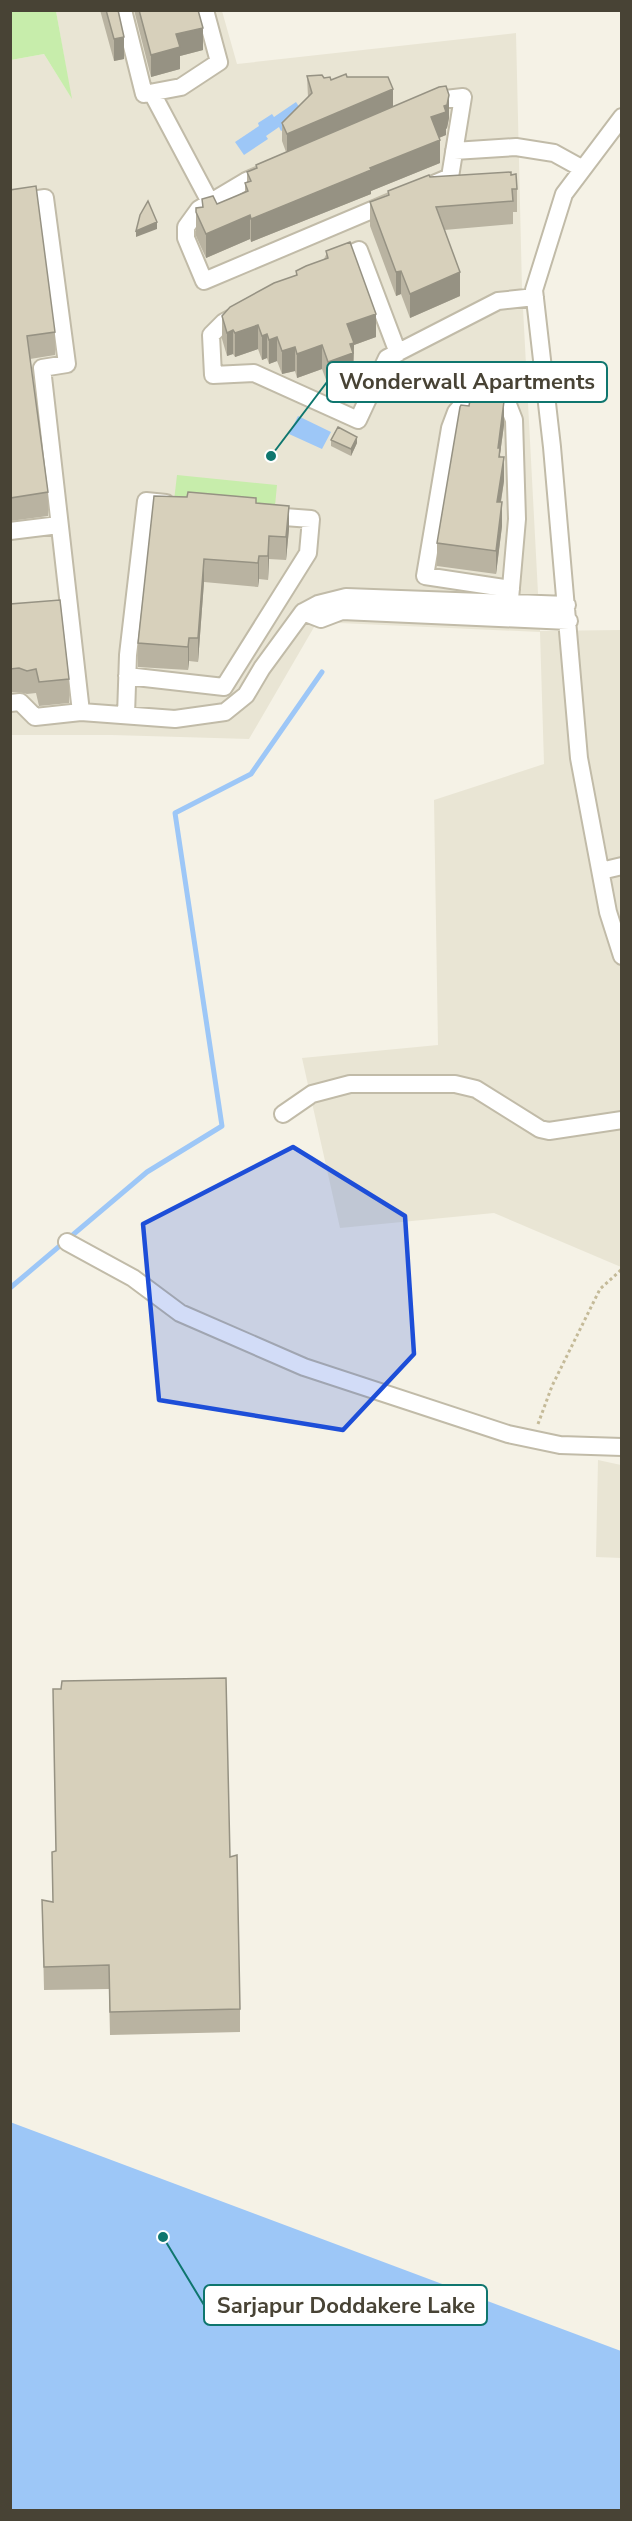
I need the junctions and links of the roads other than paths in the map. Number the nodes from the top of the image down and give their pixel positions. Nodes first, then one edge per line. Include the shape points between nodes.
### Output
1 (123, 10) edge
2 (205, 10) edge
3 (152, 93) junction
4 (621, 117) edge
5 (454, 151) junction
6 (583, 169) junction
7 (210, 202) junction
8 (10, 203) edge
9 (320, 266) edge
10 (535, 297) junction
11 (254, 306) edge
12 (398, 352) junction
13 (470, 396) edge
14 (507, 402) dead end
15 (166, 503) edge
16 (284, 517) edge
17 (59, 525) junction
18 (10, 531) edge
19 (510, 596) junction
20 (303, 612) junction
21 (568, 613) junction
22 (127, 676) junction
23 (10, 703) edge
24 (81, 712) junction
25 (126, 715) junction
26 (621, 866) edge
27 (600, 872) junction
28 (621, 956) edge
29 (283, 1114) dead end
30 (621, 1120) edge
31 (67, 1242) dead end
32 (621, 1447) edge

1 - 3 street via 144,94
2 - 3 street via 219,62 181,87
3 - 7 street
4 - 6 street
5 - 6 street via 516,147 554,153
5 - 7 street via 463,97 436,100 246,181
5 - 7 street via 450,177 204,281 186,238 186,227 199,209
6 - 10 street via 564,194
8 - 17 street via 45,198 67,364 42,368
9 - 12 street via 359,250
10 - 12 street via 498,301
10 - 21 street
11 - 12 street via 224,322 211,335 213,375 254,373 358,420 387,358
13 - 19 street via 456,412 450,428 425,576
14 - 19 street via 514,420 517,519
15 - 22 street via 146,501
16 - 22 street via 311,519 308,553 224,687
17 - 18 street
17 - 24 street via 63,613
19 - 20 street via 346,597
19 - 21 street
20 - 21 street via 321,619 342,612
20 - 25 street via 246,695 225,712 175,719
21 - 27 street via 579,758
22 - 25 street
23 - 24 street via 20,702 35,717
24 - 25 street
26 - 27 street
27 - 28 street
29 - 30 street via 312,1094 350,1084 455,1084 476,1089 549,1131
31 - 32 street via 133,1278 180,1313 304,1367 508,1434 560,1445

